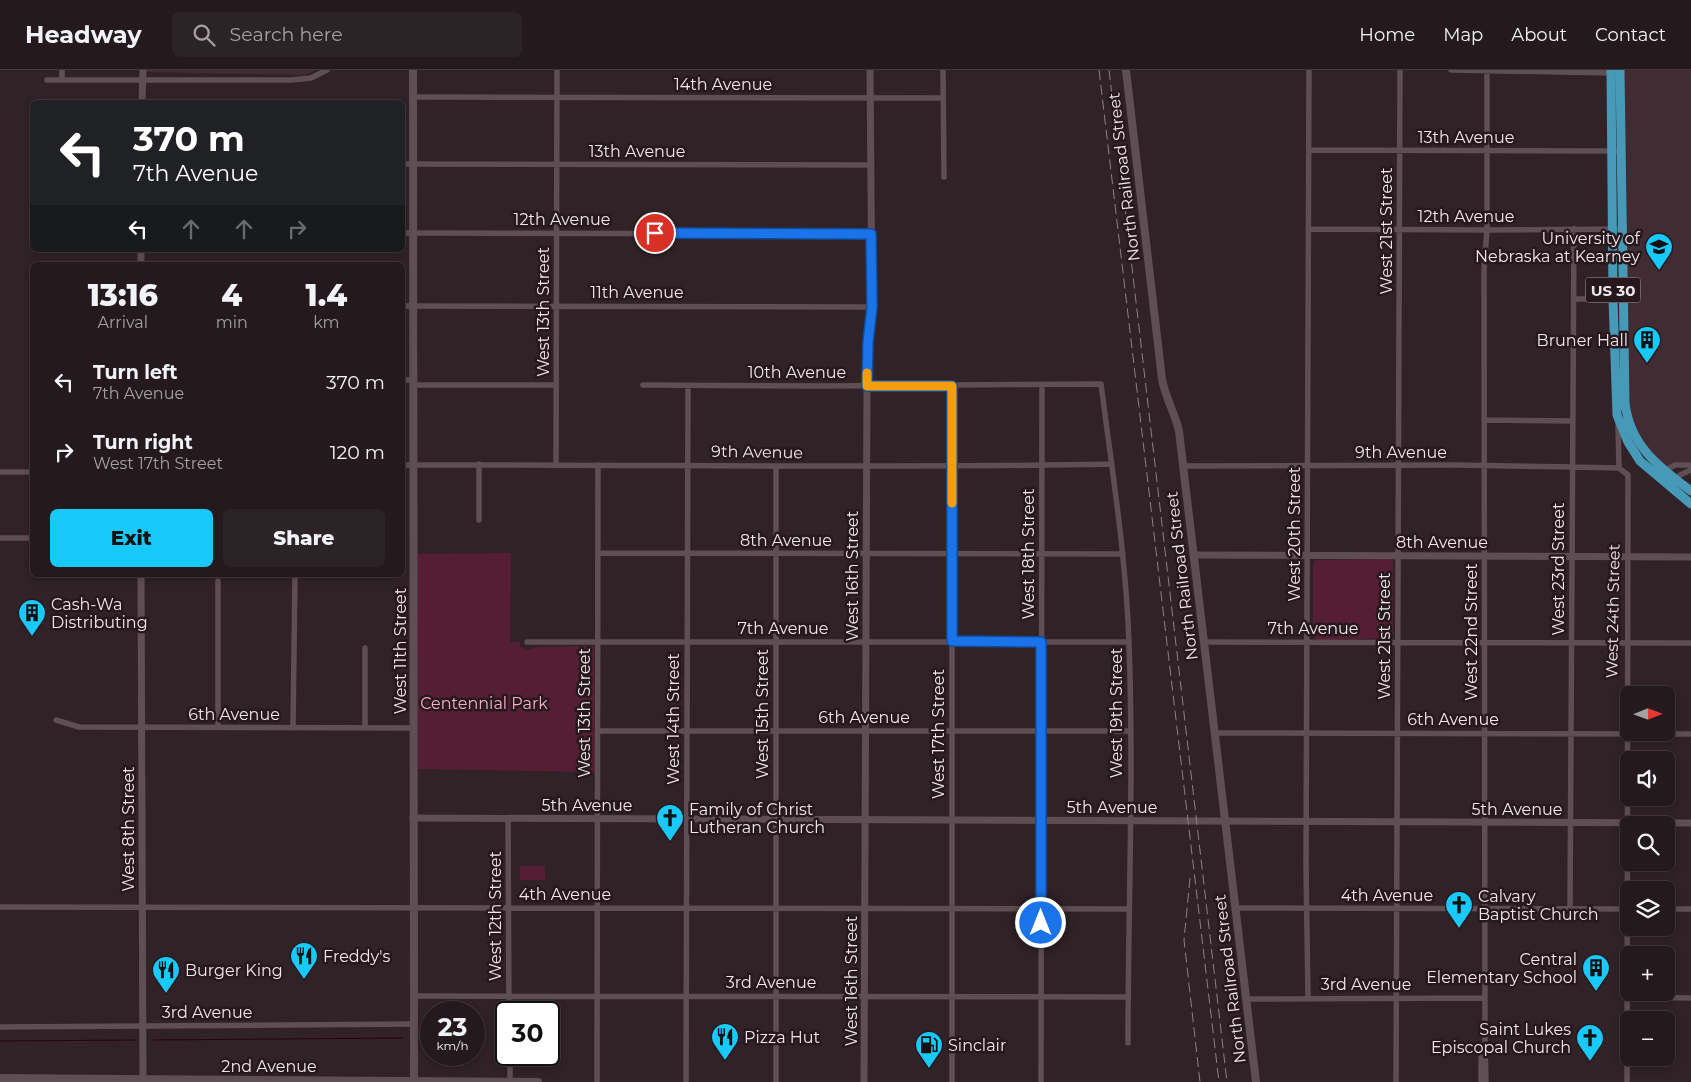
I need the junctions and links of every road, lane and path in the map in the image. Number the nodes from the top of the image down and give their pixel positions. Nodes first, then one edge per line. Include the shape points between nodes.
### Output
1 (62, 70) edge
2 (142, 70) edge
3 (327, 70) edge
4 (413, 70) edge
5 (557, 70) edge
6 (870, 70) edge
7 (943, 70) edge
8 (1126, 70) edge
9 (1309, 70) edge
10 (1400, 70) edge
11 (1451, 70) edge
12 (1487, 70) edge
13 (1615, 72) edge
14 (48, 80) dead end
15 (62, 80) junction
16 (142, 80) junction
17 (413, 97) junction
18 (557, 97) junction
19 (870, 98) junction
20 (943, 98) junction
21 (142, 100) edge
22 (1309, 150) junction
23 (1400, 150) junction
24 (1487, 151) junction
25 (1611, 151) junction
26 (1621, 152) junction
27 (405, 164) edge
28 (413, 164) junction
29 (557, 165) junction
30 (871, 165) junction
31 (944, 177) dead end
32 (1310, 228) junction
33 (1399, 229) junction
34 (1574, 229) junction
35 (1612, 229) junction
36 (1623, 229) junction
37 (1487, 230) junction
38 (405, 233) edge
39 (413, 233) junction
40 (557, 233) junction
41 (871, 234) junction
42 (1613, 299) junction
43 (1575, 300) junction
44 (405, 306) edge
45 (413, 306) junction
46 (556, 306) junction
47 (872, 307) junction
48 (405, 381) edge
49 (413, 382) junction
50 (1101, 384) joint
51 (556, 385) junction
52 (642, 385) dead end
53 (1042, 385) junction
54 (688, 386) junction
55 (867, 386) junction
56 (952, 386) junction
57 (1617, 415) junction
58 (1484, 420) junction
59 (1573, 421) junction
60 (479, 464) junction
61 (556, 464) junction
62 (1111, 464) junction
63 (405, 465) edge
64 (413, 465) junction
65 (598, 465) junction
66 (688, 465) junction
67 (1398, 465) junction
68 (1691, 465) edge
69 (776, 466) junction
70 (867, 466) junction
71 (952, 466) junction
72 (1042, 466) junction
73 (1183, 466) junction
74 (1308, 466) junction
75 (1484, 466) junction
76 (1573, 467) junction
77 (1619, 468) junction
78 (1691, 470) edge
79 (0, 472) edge
80 (30, 472) edge
81 (1660, 473) junction
82 (1679, 482) junction
83 (1691, 491) edge
84 (1691, 504) edge
85 (479, 520) dead end
86 (0, 538) edge
87 (30, 538) edge
88 (598, 553) junction
89 (688, 554) junction
90 (776, 554) junction
91 (952, 554) junction
92 (1041, 554) junction
93 (1123, 554) junction
94 (866, 555) junction
95 (1193, 555) junction
96 (1308, 555) junction
97 (1398, 556) junction
98 (1484, 556) junction
99 (1572, 556) junction
100 (1629, 557) junction
101 (1691, 557) edge
102 (141, 577) edge
103 (295, 577) edge
104 (218, 581) dead end
105 (687, 641) junction
106 (866, 641) junction
107 (952, 641) junction
108 (527, 642) dead end
109 (598, 642) junction
110 (776, 642) junction
111 (1041, 642) junction
112 (1129, 642) junction
113 (1204, 642) junction
114 (1307, 642) junction
115 (1397, 642) junction
116 (1484, 643) junction
117 (1572, 643) junction
118 (1628, 643) junction
119 (1691, 643) edge
120 (365, 648) dead end
121 (1628, 686) edge
122 (56, 720) dead end
123 (142, 727) junction
124 (218, 727) junction
125 (292, 728) junction
126 (365, 728) junction
127 (413, 728) junction
128 (598, 731) junction
129 (687, 731) junction
130 (776, 731) junction
131 (866, 731) junction
132 (952, 731) junction
133 (1041, 731) junction
134 (1130, 731) junction
135 (1215, 733) junction
136 (1307, 733) junction
137 (1397, 733) junction
138 (1484, 733) junction
139 (1572, 733) junction
140 (1620, 733) edge
141 (1675, 734) edge
142 (1691, 734) edge
143 (1627, 741) edge
144 (1626, 816) edge
145 (414, 818) junction
146 (508, 819) junction
147 (597, 819) junction
148 (687, 819) junction
149 (776, 820) junction
150 (865, 820) junction
151 (952, 820) junction
152 (1041, 821) junction
153 (1130, 821) junction
154 (1225, 821) junction
155 (1306, 822) junction
156 (1397, 822) junction
157 (1484, 822) junction
158 (1571, 822) junction
159 (1620, 823) edge
160 (1675, 823) edge
161 (1691, 823) edge
162 (0, 907) edge
163 (142, 907) junction
164 (414, 908) junction
165 (509, 908) junction
166 (597, 908) junction
167 (686, 908) junction
168 (776, 908) junction
169 (865, 908) junction
170 (952, 908) junction
171 (1235, 908) junction
172 (1307, 908) junction
173 (1041, 909) junction
174 (1129, 909) junction
175 (1396, 909) junction
176 (1484, 909) junction
177 (1570, 909) junction
178 (1620, 909) edge
179 (1675, 909) edge
180 (1691, 909) edge
181 (414, 996) junction
182 (509, 996) junction
183 (597, 996) junction
184 (686, 996) junction
185 (776, 996) junction
186 (864, 996) junction
187 (952, 996) junction
188 (1041, 996) junction
189 (1128, 997) junction
190 (1396, 997) junction
191 (1308, 998) junction
192 (1484, 998) junction
193 (1675, 998) edge
194 (1691, 998) edge
195 (1247, 999) junction
196 (509, 1001) edge
197 (1626, 1001) edge
198 (414, 1024) junction
199 (142, 1026) junction
200 (0, 1027) edge
201 (1128, 1043) dead end
202 (1485, 1044) junction
203 (510, 1066) edge
204 (0, 1078) edge
205 (142, 1081) edge
206 (414, 1081) edge
207 (510, 1082) edge
208 (538, 1082) edge
209 (597, 1082) edge
210 (686, 1082) edge
211 (776, 1082) edge
212 (864, 1082) edge
213 (952, 1082) edge
214 (1041, 1082) edge
215 (1256, 1082) edge
216 (1396, 1082) edge
217 (1481, 1082) edge
218 (1486, 1082) edge
219 (1627, 1082) edge

1 - 15 street
2 - 16 street
3 - 16 street via 311,78 291,80
4 - 17 main road, West 11th Street
5 - 18 street, West 13th Street
6 - 19 street, West 16th Street
7 - 20 street
8 - 73 main road, North Railroad Street via 1162,379 1177,424
9 - 22 street, West 20th Street
10 - 23 street, West 21st Street
11 - 12 street
12 - 13 street
12 - 24 street, West 22nd Street
13 - 25 main road, West 24th Street / US 30
13 - 26 main road, West 24th Street / US 30
14 - 15 street
15 - 16 street
16 - 21 street
17 - 18 street, 14th Avenue
17 - 28 main road, West 11th Street
18 - 19 street, 14th Avenue
18 - 29 street, West 13th Street
19 - 20 street, 14th Avenue
19 - 30 street, West 16th Street
20 - 31 street
22 - 23 street, 13th Avenue
22 - 32 street, West 20th Street
23 - 24 street, 13th Avenue
23 - 33 street, West 21st Street
24 - 25 street, 13th Avenue
24 - 37 street, West 22nd Street
25 - 26 street, 13th Avenue
25 - 35 main road, West 24th Street / US 30
26 - 36 main road, West 24th Street / US 30
27 - 28 street, 13th Avenue
28 - 29 street, 13th Avenue
28 - 39 main road, West 11th Street
29 - 30 street, 13th Avenue
29 - 40 street, West 13th Street
30 - 41 street, West 16th Street
32 - 33 street, 12th Avenue
32 - 74 street, West 20th Street
33 - 37 street, 12th Avenue
33 - 67 street, West 21st Street
34 - 35 street, 12th Avenue
34 - 37 street, 12th Avenue
34 - 43 street, West 23rd Street
35 - 36 street, 12th Avenue
35 - 42 main road, West 24th Street / US 30
36 - 81 main road, West 24th Street / US 30 via 1626,415 1637,441
37 - 58 street, West 22nd Street
38 - 39 street, 12th Avenue
39 - 40 street, 12th Avenue
39 - 45 main road, West 11th Street
40 - 41 street, 12th Avenue
40 - 46 street, West 13th Street
41 - 47 street, West 16th Street
42 - 43 street
42 - 57 main road, West 24th Street / US 30
43 - 59 street, West 23rd Street
44 - 45 street, 11th Avenue
45 - 46 street, 11th Avenue
45 - 49 main road, West 11th Street
46 - 47 street, 11th Avenue
46 - 51 street, West 13th Street
47 - 55 street, West 16th Street
48 - 49 street
49 - 51 street
49 - 64 main road, West 11th Street
50 - 53 street, 10th Avenue
50 - 62 street, West 19th Street
51 - 61 street, West 13th Street
52 - 54 street, 10th Avenue
53 - 56 street, 10th Avenue
53 - 72 street, West 18th Street
54 - 55 street, 10th Avenue
54 - 66 street, West 14th Street
55 - 56 street, 10th Avenue
55 - 70 street, West 16th Street
56 - 71 street, West 17th Street
57 - 77 street, West 24th Street
57 - 81 main road, West 24th Street / US 30 via 1644,465
58 - 59 street
58 - 75 street, West 22nd Street
59 - 76 street, West 23rd Street
60 - 61 street, 9th Avenue
60 - 64 street, 9th Avenue
60 - 85 street
61 - 65 street, 9th Avenue
62 - 72 street, 9th Avenue
62 - 93 street, West 19th Street
63 - 64 street, 9th Avenue
64 - 127 main road, West 11th Street
65 - 66 street, 9th Avenue
65 - 88 street, West 13th Street
66 - 69 street, 9th Avenue
66 - 89 street, West 14th Street
67 - 74 street, 9th Avenue
67 - 75 street, 9th Avenue
67 - 97 street, West 21st Street
68 - 81 street via 1675,465
69 - 70 street, 9th Avenue
69 - 90 street, West 15th Street
70 - 71 street, 9th Avenue
70 - 94 street, West 16th Street
71 - 72 street, 9th Avenue
71 - 91 street, West 17th Street
72 - 92 street, West 18th Street
73 - 74 street, 9th Avenue
73 - 95 main road, North Railroad Street
74 - 96 street, West 20th Street
75 - 76 street, 9th Avenue
75 - 98 street, West 22nd Street
76 - 77 street, 9th Avenue
76 - 99 street, West 23rd Street
77 - 100 street, West 24th Street via 1629,479
78 - 82 street via 1684,472
79 - 80 street
81 - 82 main road via 1666,480
81 - 84 main road, West 24th Street / US 30 via 1672,489
82 - 83 main road
86 - 87 street
88 - 89 street, 8th Avenue
88 - 109 street, West 13th Street
89 - 90 street, 8th Avenue
89 - 105 street, West 14th Street
90 - 94 street, 8th Avenue
90 - 110 street, West 15th Street
91 - 92 street, 8th Avenue
91 - 94 street, 8th Avenue
91 - 107 street, West 17th Street
92 - 93 street, 8th Avenue
92 - 111 street, West 18th Street
93 - 112 street, West 19th Street
94 - 106 street, West 16th Street
95 - 96 street, 8th Avenue
95 - 113 main road, North Railroad Street
96 - 97 street, 8th Avenue
96 - 114 street, West 20th Street
97 - 98 street, 8th Avenue
97 - 115 street, West 21st Street
98 - 99 street, 8th Avenue
98 - 116 street, West 22nd Street
99 - 100 street, 8th Avenue
99 - 117 street, West 23rd Street
100 - 101 street, 8th Avenue
100 - 118 street, West 24th Street
102 - 123 street, West 8th Street
103 - 125 street
104 - 124 street
105 - 109 street, 7th Avenue
105 - 110 street, 7th Avenue
105 - 129 street, West 14th Street
106 - 107 street, 7th Avenue
106 - 110 street, 7th Avenue
106 - 131 street, West 16th Street
107 - 111 street, 7th Avenue
107 - 132 street, West 17th Street
108 - 109 street, 7th Avenue
109 - 128 street, West 13th Street
110 - 130 street, West 15th Street
111 - 112 street, 7th Avenue
111 - 133 street, West 18th Street
112 - 134 street, West 19th Street
113 - 114 street, 7th Avenue
113 - 135 main road, North Railroad Street
114 - 115 street, 7th Avenue
114 - 136 street, West 20th Street
115 - 116 street, 7th Avenue
115 - 137 street, West 21st Street
116 - 117 street, 7th Avenue
116 - 138 street, West 22nd Street
117 - 118 street, 7th Avenue
117 - 139 street, West 23rd Street
118 - 119 street, 7th Avenue
118 - 121 street, West 24th Street
120 - 126 street
122 - 123 street, 6th Avenue via 79,727
123 - 124 street, 6th Avenue
123 - 163 street, West 8th Street
124 - 125 street, 6th Avenue
125 - 126 street, 6th Avenue
126 - 127 street, 6th Avenue
127 - 145 main road, West 11th Street
128 - 129 street, 6th Avenue
128 - 147 street, West 13th Street
129 - 130 street, 6th Avenue
129 - 148 street, West 14th Street
130 - 131 street, 6th Avenue
130 - 149 street, West 15th Street
131 - 132 street, 6th Avenue
131 - 150 street, West 16th Street
132 - 133 street, 6th Avenue
132 - 151 street, West 17th Street
133 - 134 street, 6th Avenue
133 - 152 street, West 18th Street
134 - 153 street, West 19th Street
135 - 136 street, 6th Avenue
135 - 154 main road, North Railroad Street
136 - 137 street, 6th Avenue
136 - 155 street, West 20th Street
137 - 138 street, 6th Avenue
137 - 156 street, West 21st Street
138 - 139 street, 6th Avenue
138 - 157 street, West 22nd Street
139 - 140 street, 6th Avenue
139 - 158 street, West 23rd Street
141 - 142 street, 6th Avenue
143 - 144 street, West 24th Street
145 - 146 street, 5th Avenue
145 - 164 main road, West 11th Street
146 - 147 street, 5th Avenue
146 - 165 street, West 12th Street
147 - 148 street, 5th Avenue
147 - 166 street, West 13th Street
148 - 149 street, 5th Avenue
148 - 167 street, West 14th Street
149 - 150 street, 5th Avenue
149 - 168 street, West 15th Street
150 - 151 street, 5th Avenue
150 - 169 street, West 16th Street
151 - 152 street, 5th Avenue
151 - 170 street, West 17th Street
152 - 153 street, 5th Avenue
152 - 173 street, West 18th Street
153 - 154 street, 5th Avenue
153 - 174 street, West 19th Street
154 - 155 street, 5th Avenue
154 - 171 main road, North Railroad Street
155 - 156 street, 5th Avenue
155 - 172 street, West 20th Street
156 - 157 street, 5th Avenue
156 - 175 street, West 21st Street
157 - 158 street, 5th Avenue
157 - 176 street, West 22nd Street
158 - 159 street, 5th Avenue
158 - 177 street, West 23rd Street
160 - 161 street, 5th Avenue
162 - 163 street, 4th Avenue
163 - 164 street, 4th Avenue
163 - 199 street, West 8th Street
164 - 165 street, 4th Avenue
164 - 181 main road, West 11th Street
165 - 166 street, 4th Avenue
165 - 182 street, West 12th Street
166 - 167 street, 4th Avenue
166 - 183 street, West 13th Street
167 - 168 street, 4th Avenue
167 - 184 street, West 14th Street
168 - 169 street, 4th Avenue
168 - 185 street, West 15th Street
169 - 170 street, 4th Avenue
169 - 186 street, West 16th Street
170 - 173 street, 4th Avenue
170 - 187 street, West 17th Street
171 - 172 street, 4th Avenue
171 - 195 main road, North Railroad Street
172 - 175 street, 4th Avenue
172 - 191 street, West 20th Street
173 - 174 street, 4th Avenue
173 - 188 street, West 18th Street
174 - 189 street, West 19th Street
175 - 176 street, 4th Avenue
175 - 190 street, West 21st Street
176 - 177 street, 4th Avenue
176 - 192 street, West 22nd Street
177 - 178 street, 4th Avenue
179 - 180 street
181 - 182 street, 3rd Avenue
181 - 198 main road, West 11th Street
182 - 183 street, 3rd Avenue
182 - 196 street, West 12th Street
183 - 184 street, 3rd Avenue
183 - 209 street, West 13th Street
184 - 185 street, 3rd Avenue
184 - 210 street, West 14th Street
185 - 186 street, 3rd Avenue
185 - 211 street, West 15th Street
186 - 187 street, 3rd Avenue
186 - 212 street, West 16th Street
187 - 188 street, 3rd Avenue
187 - 213 street, West 17th Street
188 - 189 street, 3rd Avenue
188 - 214 street, West 18th Street
189 - 201 street, West 19th Street
190 - 191 street, 3rd Avenue
190 - 192 street, 3rd Avenue
190 - 216 street, West 21st Street
191 - 195 street, 3rd Avenue
192 - 202 street, West 22nd Street
193 - 194 street
195 - 215 main road, North Railroad Street
197 - 219 street, West 24th Street
198 - 199 street, 3rd Avenue
198 - 206 main road, West 11th Street
199 - 200 street, 3rd Avenue
199 - 205 street, West 8th Street
202 - 217 street, West 22nd Street via 1481,1058
202 - 218 street, West 22nd Street
203 - 207 street
204 - 205 main road, 2nd Avenue
205 - 206 main road, 2nd Avenue
206 - 207 main road, 2nd Avenue
207 - 208 main road, 2nd Avenue

